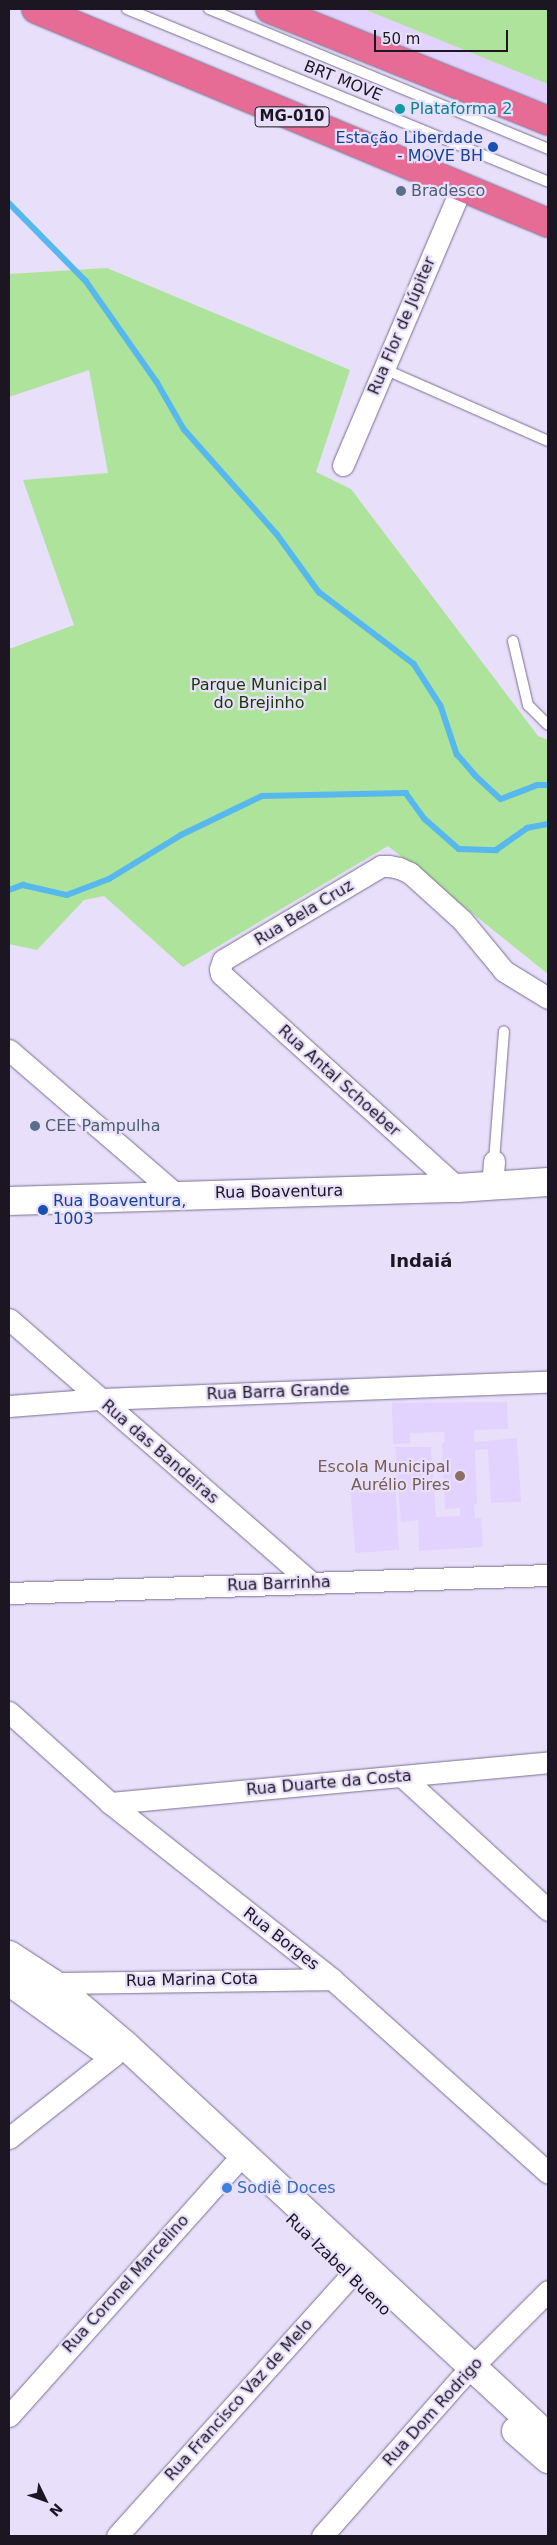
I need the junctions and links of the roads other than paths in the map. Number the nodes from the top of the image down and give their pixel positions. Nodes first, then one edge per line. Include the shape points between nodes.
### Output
1 (36, 9) edge
2 (127, 9) edge
3 (208, 9) edge
4 (270, 9) edge
5 (548, 120) edge
6 (548, 149) edge
7 (548, 182) edge
8 (460, 188) junction
9 (548, 223) edge
10 (384, 369) junction
11 (548, 441) edge
12 (343, 465) dead end
13 (513, 641) dead end
14 (548, 725) edge
15 (221, 974) joint
16 (548, 998) edge
17 (504, 1031) dead end
18 (9, 1050) edge
19 (493, 1173) junction
20 (548, 1182) edge
21 (458, 1188) junction
22 (177, 1195) junction
23 (9, 1201) edge
24 (9, 1319) edge
25 (548, 1382) edge
26 (98, 1399) junction
27 (9, 1406) edge
28 (548, 1575) edge
29 (312, 1583) junction
30 (9, 1593) edge
31 (9, 1712) edge
32 (548, 1762) edge
33 (403, 1777) junction
34 (110, 1803) junction
35 (548, 1910) edge
36 (9, 1955) edge
37 (9, 1974) edge
38 (332, 1979) junction
39 (9, 1981) edge
40 (68, 1988) junction
41 (119, 2051) junction
42 (9, 2138) edge
43 (238, 2159) junction
44 (548, 2173) edge
45 (356, 2270) junction
46 (548, 2290) edge
47 (466, 2374) junction
48 (9, 2416) edge
49 (548, 2437) edge
50 (548, 2459) edge
51 (330, 2534) edge
52 (117, 2536) edge

1 - 8 highway, MG-010
2 - 7 lane, BRT MOVE
3 - 6 lane, BRT MOVE
4 - 5 highway
8 - 9 highway, MG-010
8 - 10 street, Rua Flor de Júpiter
10 - 11 lane
10 - 12 street, Rua Flor de Júpiter
13 - 14 lane via 528,704
15 - 16 street, Rua Bela Cruz via 223,960 381,866 399,868 410,874 462,920 504,971
15 - 21 street, Rua Antal Schoeber
17 - 19 lane
18 - 22 street
19 - 20 street, Rua Boaventura
19 - 21 street, Rua Boaventura
21 - 22 street, Rua Boaventura
22 - 23 street, Rua Boaventura
24 - 26 street, Rua das Bandeiras
25 - 26 street, Rua Barra Grande
26 - 27 street, Rua Barra Grande
26 - 29 street, Rua das Bandeiras
28 - 29 street, Rua Barrinha
29 - 30 street, Rua Barrinha
31 - 34 street, Rua Borges
32 - 33 street, Rua Duarte da Costa
33 - 34 street, Rua Duarte da Costa
33 - 35 street
34 - 38 street, Rua Borges
36 - 40 street, Rua Izabel Bueno
37 - 40 street via 27,1982
38 - 40 street, Rua Marina Cota
38 - 44 street, Rua Borges
39 - 41 street, Rua Izabel Bueno
40 - 41 street, Rua Izabel Bueno
41 - 42 street
41 - 43 street, Rua Izabel Bueno
43 - 45 street, Rua Izabel Bueno
43 - 48 street, Rua Coronel Marcelino
45 - 47 street, Rua Izabel Bueno
45 - 52 street, Rua Francisco Vaz de Melo
46 - 47 street, Rua Dom Rodrigo
47 - 49 street, Rua Izabel Bueno
47 - 50 street, Rua Izabel Bueno
47 - 51 street, Rua Dom Rodrigo

